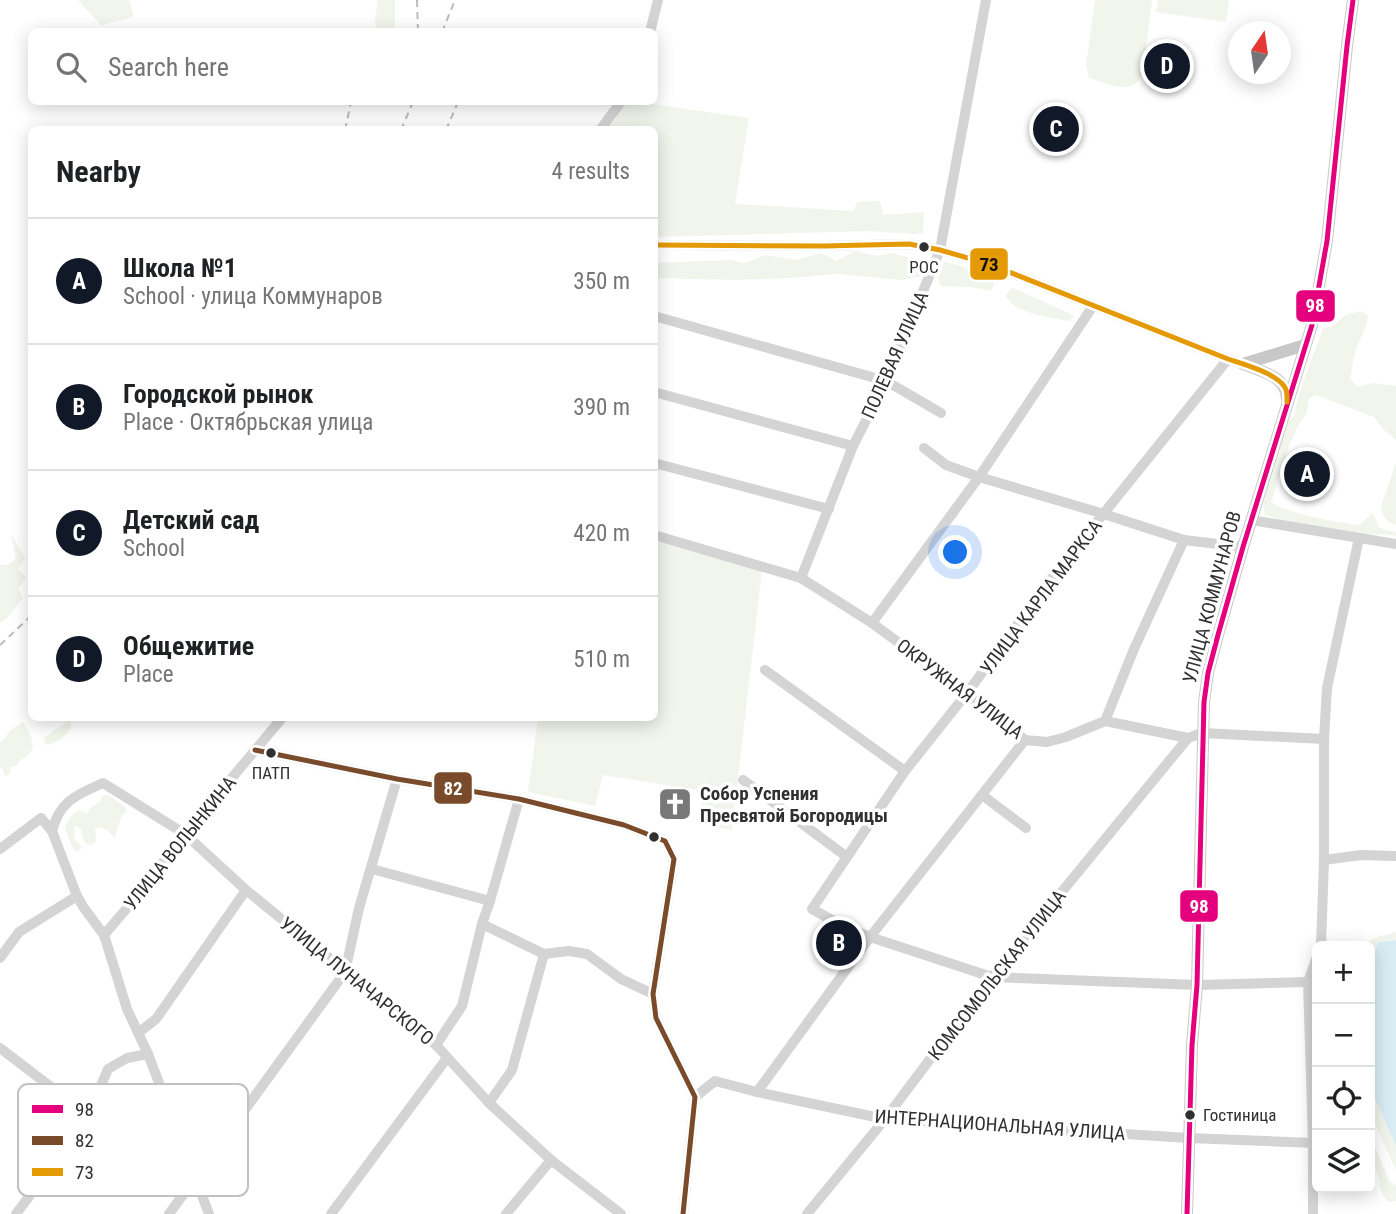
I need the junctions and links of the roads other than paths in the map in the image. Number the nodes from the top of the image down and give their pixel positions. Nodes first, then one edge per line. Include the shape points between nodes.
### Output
1 (658, 0) edge
2 (986, 0) edge
3 (1353, 0) edge
4 (651, 28) edge
5 (619, 105) edge
6 (603, 126) edge
7 (658, 245) edge
8 (940, 250) junction
9 (1093, 306) junction
10 (658, 317) edge
11 (1305, 345) junction
12 (1267, 356) junction
13 (1228, 359) junction
14 (1243, 363) junction
15 (1296, 373) junction
16 (1277, 379) junction
17 (886, 382) junction
18 (658, 393) edge
19 (1287, 402) junction
20 (942, 413) dead end
21 (853, 446) junction
22 (924, 448) dead end
23 (658, 464) edge
24 (979, 477) junction
25 (828, 509) junction
26 (1104, 514) junction
27 (1251, 520) junction
28 (658, 535) edge
29 (1359, 538) junction
30 (1184, 540) junction
31 (1396, 544) edge
32 (1243, 547) junction
33 (801, 578) junction
34 (872, 623) junction
35 (765, 670) dead end
36 (968, 693) junction
37 (279, 721) edge
38 (1105, 721) junction
39 (1202, 733) junction
40 (1188, 737) junction
41 (1324, 739) junction
42 (1025, 740) junction
43 (255, 750) junction
44 (905, 771) junction
45 (397, 779) junction
46 (743, 780) dead end
47 (982, 795) junction
48 (519, 799) junction
49 (1026, 828) dead end
50 (52, 831) junction
51 (185, 834) junction
52 (0, 849) edge
53 (1396, 856) edge
54 (847, 857) junction
55 (1324, 860) junction
56 (372, 869) junction
57 (246, 890) junction
58 (77, 896) junction
59 (490, 901) junction
60 (482, 924) junction
61 (104, 935) junction
62 (870, 937) junction
63 (1321, 941) edge
64 (544, 954) junction
65 (0, 958) edge
66 (1312, 971) edge
67 (345, 972) junction
68 (992, 978) junction
69 (1308, 982) junction
70 (1196, 985) junction
71 (653, 994) junction
72 (138, 1033) junction
73 (436, 1045) junction
74 (0, 1048) edge
75 (148, 1054) junction
76 (447, 1058) junction
77 (47, 1084) edge
78 (102, 1084) edge
79 (160, 1084) edge
80 (757, 1092) junction
81 (695, 1097) junction
82 (489, 1103) junction
83 (248, 1106) edge
84 (885, 1119) junction
85 (1313, 1130) edge
86 (1189, 1138) junction
87 (1312, 1143) edge
88 (551, 1160) junction
89 (1313, 1193) edge
90 (29, 1196) edge
91 (182, 1196) edge
92 (202, 1196) edge
93 (16, 1214) edge
94 (169, 1214) edge
95 (209, 1214) edge
96 (331, 1214) edge
97 (506, 1214) edge
98 (621, 1214) edge
99 (683, 1214) edge
100 (807, 1214) edge
101 (1186, 1214) edge
102 (1313, 1214) edge

1 - 4 street
2 - 8 street, ПОЛЕВАЯ УЛИЦА
3 - 11 main road, УЛИЦА КОММУНАРОВ via 1327,241
5 - 6 street
7 - 8 street via 909,244
8 - 9 street via 989,264
8 - 17 street, ПОЛЕВАЯ УЛИЦА
9 - 13 street
9 - 24 street
10 - 17 street
11 - 12 main road
11 - 15 main road, УЛИЦА КОММУНАРОВ
12 - 14 main road
12 - 15 main road via 1286,359
13 - 14 street
13 - 26 street, УЛИЦА КАРЛА МАРКСА
14 - 16 main road
15 - 16 main road
15 - 19 main road, УЛИЦА КОММУНАРОВ
16 - 19 main road via 1285,387
17 - 20 street
17 - 21 street, ПОЛЕВАЯ УЛИЦА
18 - 21 street
19 - 27 main road, УЛИЦА КОММУНАРОВ
21 - 25 street, ПОЛЕВАЯ УЛИЦА
22 - 24 street via 946,465
23 - 25 street
24 - 26 street
24 - 34 street
25 - 33 street, ПОЛЕВАЯ УЛИЦА
26 - 30 street
26 - 36 street, УЛИЦА КАРЛА МАРКСА
27 - 29 street
27 - 32 main road, УЛИЦА КОММУНАРОВ
28 - 33 street, ОКРУЖНАЯ УЛИЦА
29 - 31 street
29 - 41 street via 1327,688
30 - 32 street
30 - 38 street
32 - 39 main road, УЛИЦА КОММУНАРОВ via 1208,673
33 - 34 street, ОКРУЖНАЯ УЛИЦА
34 - 36 street, ОКРУЖНАЯ УЛИЦА
35 - 44 street
36 - 42 street, ОКРУЖНАЯ УЛИЦА
36 - 44 street, УЛИЦА КАРЛА МАРКСА
37 - 43 street, УЛИЦА ВОЛЫНКИНА
38 - 40 street
38 - 42 street, ОКРУЖНАЯ УЛИЦА via 1047,742
39 - 40 street
39 - 41 street
39 - 70 main road, УЛИЦА КОММУНАРОВ
40 - 68 street, КОМСОМОЛЬСКАЯ УЛИЦА
41 - 55 street
42 - 47 street
43 - 45 street
43 - 51 street, УЛИЦА ВОЛЫНКИНА
44 - 54 street, УЛИЦА КАРЛА МАРКСА
45 - 48 street
45 - 56 street
46 - 54 street
47 - 49 street
47 - 62 street
48 - 59 street
48 - 71 street via 624,825 665,841 674,859
50 - 51 street, УЛИЦА ЛУНАЧАРСКОГО via 60,809 76,795 103,783
50 - 52 street via 41,818
50 - 58 street
51 - 57 street, УЛИЦА ЛУНАЧАРСКОГО
51 - 61 street, УЛИЦА ВОЛЫНКИНА
53 - 55 street
54 - 62 street, УЛИЦА КАРЛА МАРКСА via 812,909
55 - 63 street
56 - 59 street
56 - 67 street
57 - 67 street, УЛИЦА ЛУНАЧАРСКОГО
57 - 72 street via 156,1019
58 - 61 street
58 - 65 street via 19,932
59 - 60 street
60 - 64 street
60 - 73 street via 462,1006
61 - 72 street
62 - 68 street
62 - 80 street
64 - 71 street via 587,954 621,979
64 - 82 street via 512,1070
66 - 69 street
67 - 73 street, УЛИЦА ЛУНАЧАРСКОГО
67 - 83 street
68 - 70 street
68 - 84 street, КОМСОМОЛЬСКАЯ УЛИЦА
69 - 70 street
69 - 85 street
70 - 86 main road, УЛИЦА КОММУНАРОВ
71 - 81 street via 656,1018
72 - 75 street
73 - 76 street, УЛИЦА ЛУНАЧАРСКОГО
74 - 77 street
75 - 78 street via 127,1058 108,1069
75 - 79 street
76 - 82 street, УЛИЦА ЛУНАЧАРСКОГО
76 - 96 street
80 - 81 street, ИНТЕРНАЦИОНАЛЬНАЯ УЛИЦА via 715,1081
80 - 84 street, ИНТЕРНАЦИОНАЛЬНАЯ УЛИЦА
81 - 99 street
82 - 88 street, УЛИЦА ЛУНАЧАРСКОГО
84 - 86 street, ИНТЕРНАЦИОНАЛЬНАЯ УЛИЦА
84 - 100 street, КОМСОМОЛЬСКАЯ УЛИЦА
86 - 87 street, ИНТЕРНАЦИОНАЛЬНАЯ УЛИЦА
86 - 101 main road, УЛИЦА КОММУНАРОВ
88 - 97 street
88 - 98 street, УЛИЦА ЛУНАЧАРСКОГО
89 - 102 street
90 - 93 street
91 - 94 street
92 - 95 street

